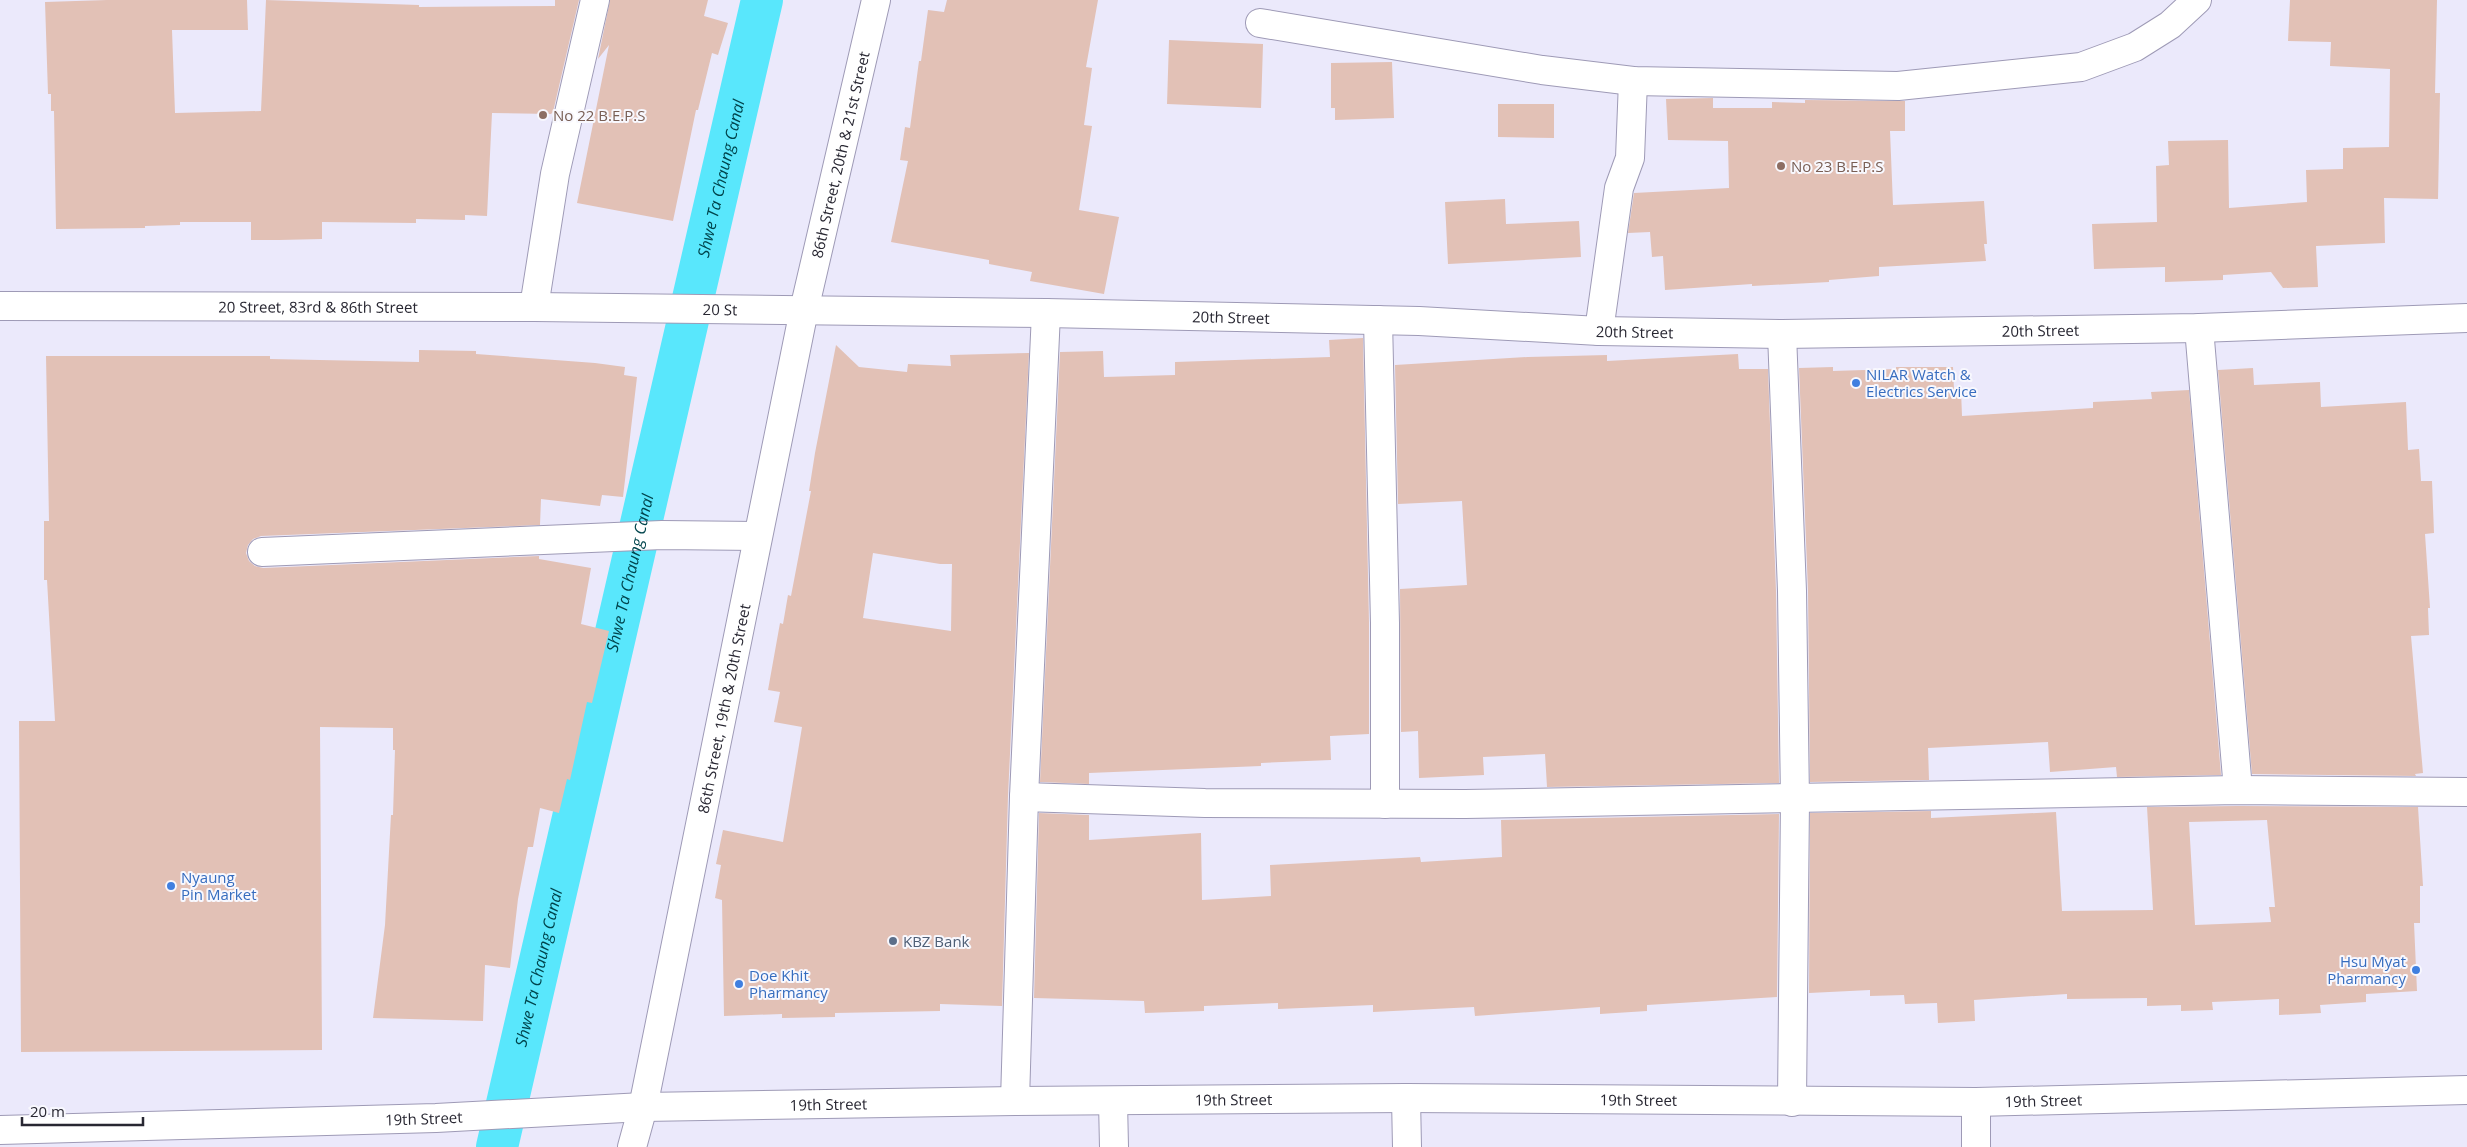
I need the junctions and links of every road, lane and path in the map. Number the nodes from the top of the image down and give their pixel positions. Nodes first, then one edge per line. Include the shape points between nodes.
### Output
1 (595, 0) edge
2 (876, 0) edge
3 (2197, 0) edge
4 (1260, 23) dead end
5 (1633, 81) junction
6 (0, 306) edge
7 (534, 307) junction
8 (635, 309) joint
9 (804, 310) junction
10 (1046, 314) junction
11 (2467, 318) edge
12 (1378, 320) junction
13 (2199, 328) junction
14 (1599, 331) junction
15 (1782, 334) junction
16 (757, 536) junction
17 (262, 552) dead end
18 (2238, 790) junction
19 (2467, 792) edge
20 (1024, 797) junction
21 (1794, 800) junction
22 (1385, 804) junction
23 (2467, 1090) edge
24 (1406, 1098) junction
25 (1015, 1101) junction
26 (1113, 1102) junction
27 (1792, 1102) junction
28 (1976, 1102) junction
29 (642, 1107) junction
30 (0, 1130) edge
31 (632, 1147) edge
32 (1114, 1147) edge
33 (1407, 1147) edge
34 (1976, 1147) edge

1 - 7 street via 555,174
2 - 9 street, 86th Street, 20th & 21st Street
3 - 5 street via 2170,25 2134,47 2081,67 1898,86
4 - 5 street via 1542,70
5 - 14 street via 1630,158 1619,188
6 - 7 street, 20 Street, 83rd & 86th Street
7 - 8 street, 20 Street, 83rd & 86th Street
8 - 9 street, 20 St
9 - 10 street, 20th Street
9 - 16 street, 86th Street, 19th & 20th Street
10 - 12 street, 20th Street
10 - 20 street
11 - 13 street, 20th Street
12 - 14 street, 20th Street
12 - 22 street via 1385,623
13 - 15 street, 20th Street
13 - 18 street
14 - 15 street, 20th Street
15 - 21 street via 1792,591
16 - 17 street via 662,535
16 - 29 street, 86th Street, 19th & 20th Street
18 - 19 street
18 - 21 street
20 - 22 street
20 - 25 street
21 - 22 street
21 - 27 street
23 - 28 street, 19th Street
24 - 26 street, 19th Street
24 - 27 street, 19th Street
24 - 33 street
25 - 26 street, 19th Street
25 - 29 street, 19th Street
26 - 32 street
27 - 28 street, 19th Street
28 - 34 street
29 - 30 street, 19th Street via 436,1118
29 - 31 street, 86th Street, 19th & 20th Street

